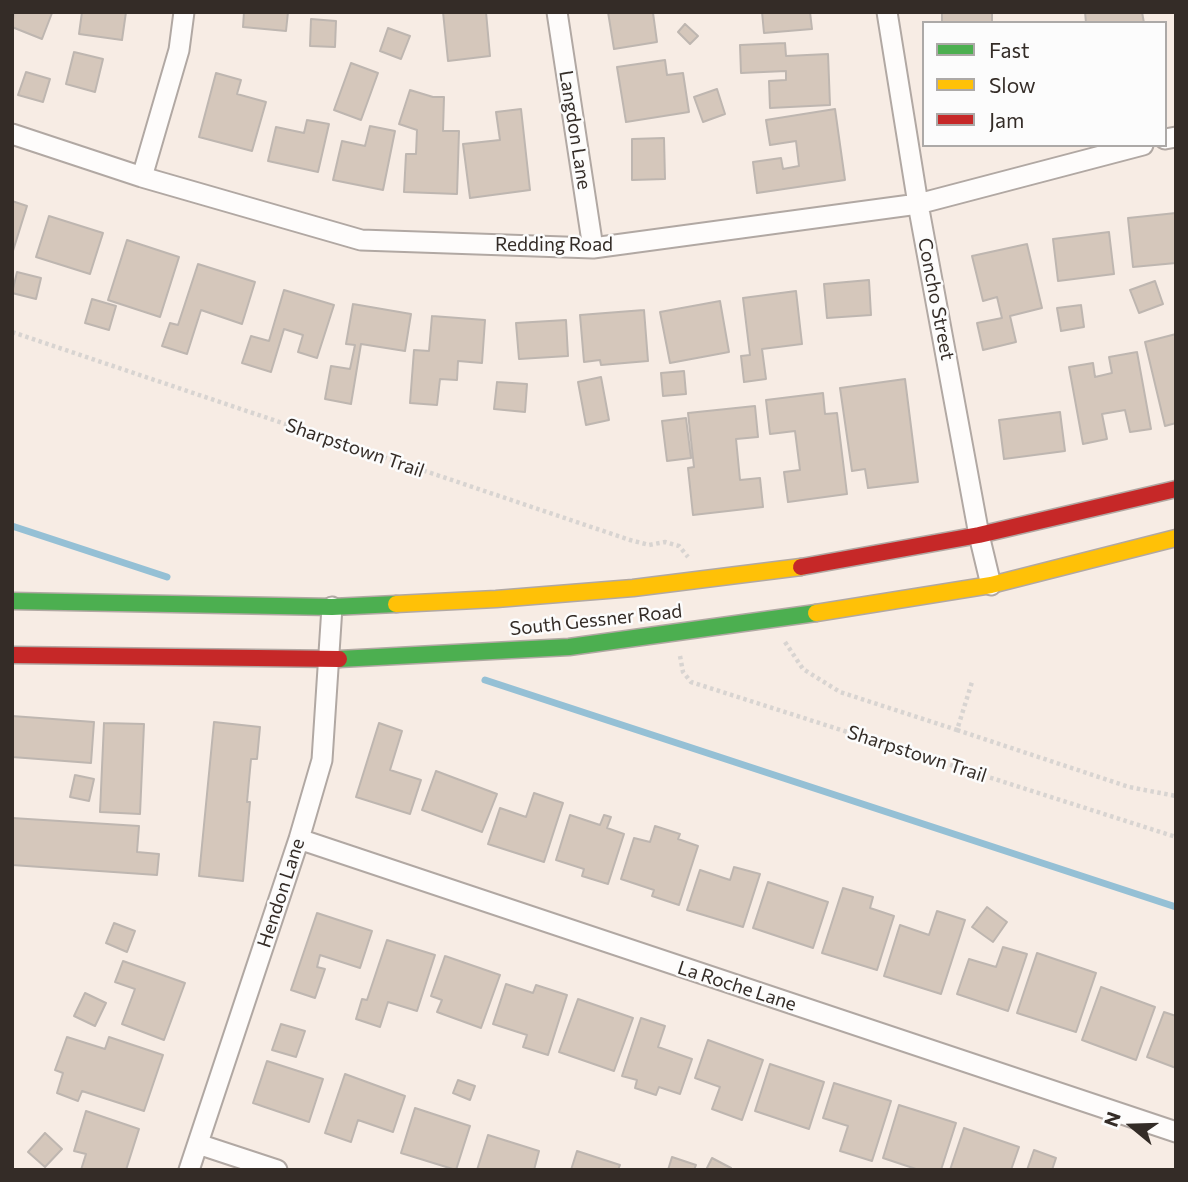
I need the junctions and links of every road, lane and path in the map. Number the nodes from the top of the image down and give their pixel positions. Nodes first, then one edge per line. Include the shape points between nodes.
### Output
1 (184, 12) edge
2 (557, 12) edge
3 (887, 12) edge
4 (12, 134) edge
5 (1135, 147) edge
6 (142, 177) junction
7 (918, 204) junction
8 (593, 248) junction
9 (12, 332) edge
10 (1176, 489) edge
11 (979, 535) junction
12 (1176, 537) edge
13 (689, 563) dead end
14 (991, 585) junction
15 (12, 601) edge
16 (332, 607) junction
17 (775, 619) junction
18 (680, 650) dead end
19 (12, 655) edge
20 (329, 660) junction
21 (972, 681) dead end
22 (957, 730) junction
23 (1176, 796) edge
24 (1176, 837) edge
25 (299, 839) junction
26 (1176, 1132) edge
27 (198, 1144) junction
28 (189, 1170) edge
29 (277, 1170) edge

1 - 6 street via 179,50
2 - 8 street, Langdon Lane
3 - 7 street, Concho Street
4 - 6 street, Redding Road
5 - 7 street, Redding Road
6 - 8 street, Redding Road via 361,240
7 - 8 street, Redding Road
7 - 11 street, Concho Street
9 - 13 path, Sharpstown Trail via 630,540 679,546
10 - 11 main road, South Gessner Road
11 - 14 street, Concho Street
11 - 16 main road, South Gessner Road via 771,572 633,588
12 - 14 main road, South Gessner Road
14 - 17 main road, South Gessner Road
15 - 16 main road, South Gessner Road
16 - 20 street, Hendon Lane
17 - 20 main road, South Gessner Road via 569,647
17 - 22 path via 803,669 840,692
18 - 24 path, Sharpstown Trail via 683,672 691,682
19 - 20 main road, South Gessner Road
20 - 25 street, Hendon Lane via 322,760
21 - 22 path
22 - 23 path via 1129,788
25 - 26 street, La Roche Lane
25 - 27 street, Hendon Lane
27 - 28 street, Hendon Lane
27 - 29 street

